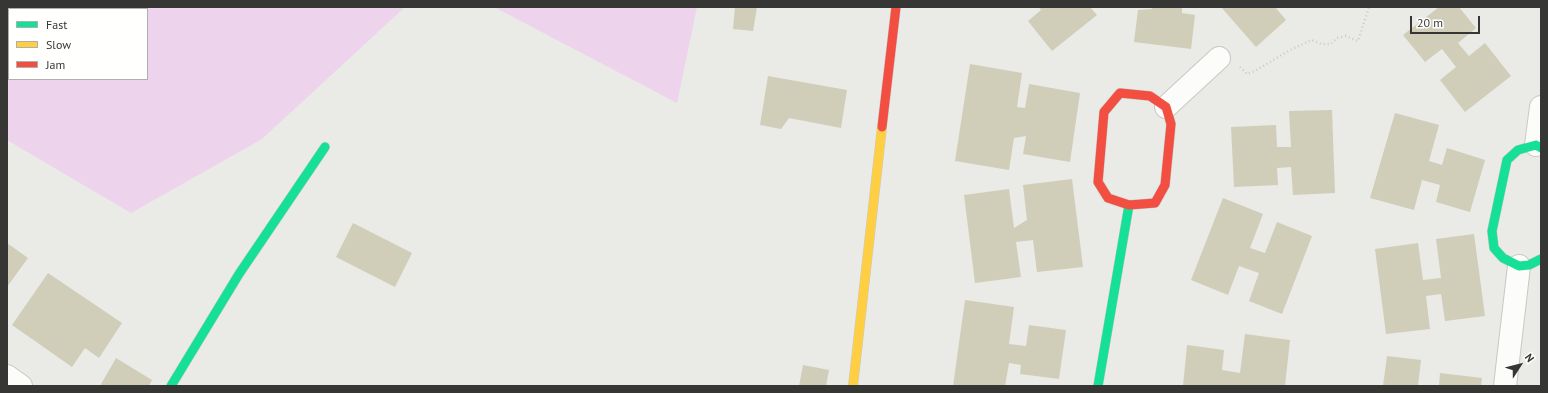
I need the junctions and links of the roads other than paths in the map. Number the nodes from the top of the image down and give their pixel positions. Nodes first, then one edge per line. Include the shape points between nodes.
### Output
1 (896, 7) edge
2 (1219, 58) road end
3 (1541, 106) edge
4 (1166, 107) junction
5 (325, 146) dead end
6 (1539, 147) edge
7 (1129, 205) junction
8 (1541, 259) edge
9 (1519, 266) junction
10 (7, 376) edge
11 (21, 386) edge
12 (171, 386) edge
13 (853, 386) edge
14 (1098, 386) edge
15 (1505, 386) edge

1 - 13 street
2 - 4 street
3 - 6 street
4 - 7 street via 1171,124 1165,184 1155,203
4 - 7 street via 1150,96 1120,93 1104,112 1098,182 1108,198
5 - 12 street via 239,274
6 - 9 street via 1518,150 1507,160 1492,231 1494,248 1503,258
7 - 14 street
8 - 9 street via 1529,265
9 - 15 street
10 - 11 street

